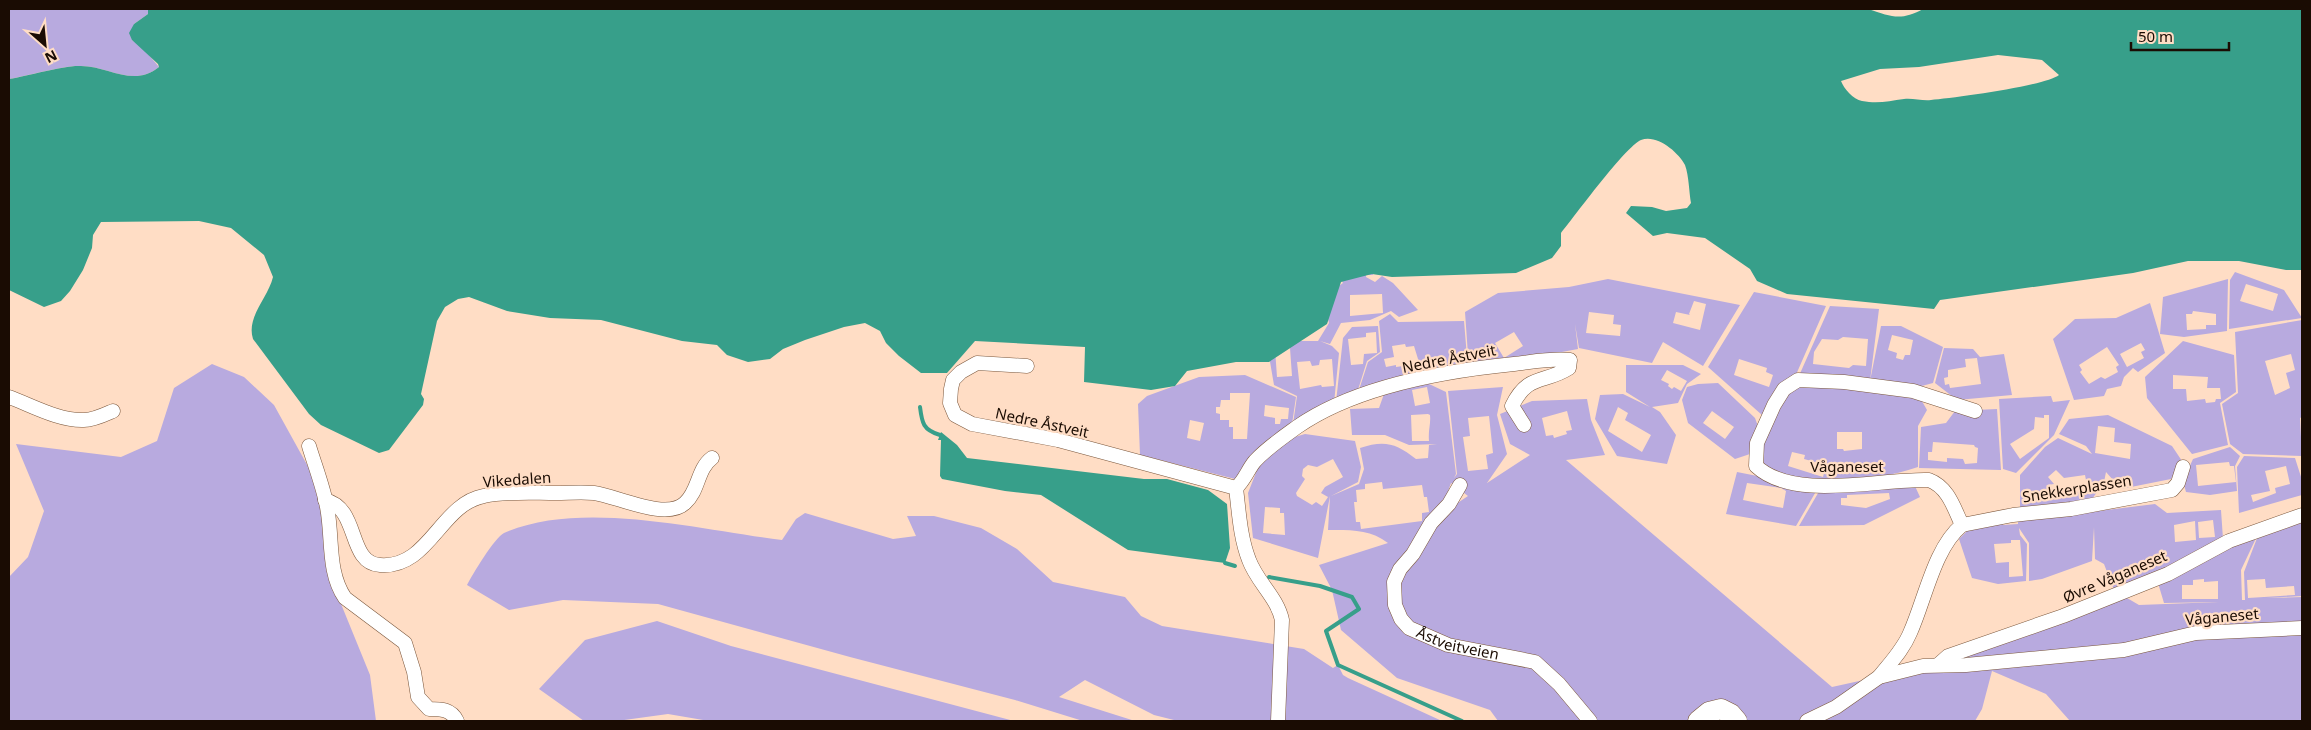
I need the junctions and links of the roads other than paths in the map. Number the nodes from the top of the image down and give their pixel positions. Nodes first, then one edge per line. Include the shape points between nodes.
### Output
1 (1027, 366) dead end
2 (9, 397) edge
3 (113, 410) dead end
4 (1975, 411) dead end
5 (1524, 425) dead end
6 (309, 446) dead end
7 (712, 458) dead end
8 (2183, 467) dead end
9 (1460, 485) dead end
10 (1236, 488) junction
11 (325, 500) junction
12 (2302, 515) edge
13 (1962, 525) junction
14 (2302, 628) edge
15 (1939, 664) junction
16 (1879, 677) junction
17 (456, 721) edge
18 (1278, 721) edge
19 (1590, 721) edge
20 (1698, 721) edge
21 (1737, 721) edge
22 (1808, 721) edge

1 - 10 street, Nedre Åstveit via 977,363 961,372 953,380 950,390 950,403 955,415 972,424 1058,440
2 - 3 street via 58,415 84,420 101,417
4 - 13 street, Våganeset via 1913,391 1798,380 1784,389 1757,443 1756,466 1787,481 1824,486 1929,480 1943,489
5 - 10 street, Nedre Åstveit via 1512,406 1524,387 1561,373 1569,368 1570,360 1440,374 1352,398 1298,426 1272,446 1254,462
6 - 11 street
7 - 11 street, Vikedalen via 705,463 685,503 672,510 594,493 482,496 444,521 419,552 399,562 378,566 364,558 357,548 352,528 342,509
8 - 13 street, Snekkerplassen via 2172,490
9 - 19 street, Åstveitveien via 1449,504 1431,522 1394,582 1395,605 1401,619 1409,628 1448,645 1535,662 1559,684
10 - 18 street via 1241,533 1249,560 1280,609 1282,620
11 - 17 street via 334,576 345,598 405,642 418,697 429,708 454,715
12 - 15 street, Øvre Våganeset via 2229,541 2168,574 2063,616 1948,656
13 - 16 street, Våganeset via 1954,531 1941,554 1904,645
14 - 15 street, Våganeset via 2196,633 2124,650 1966,665
15 - 16 street, Våganeset
16 - 22 street, Våganeset via 1836,707
20 - 21 street via 1709,712 1721,709

